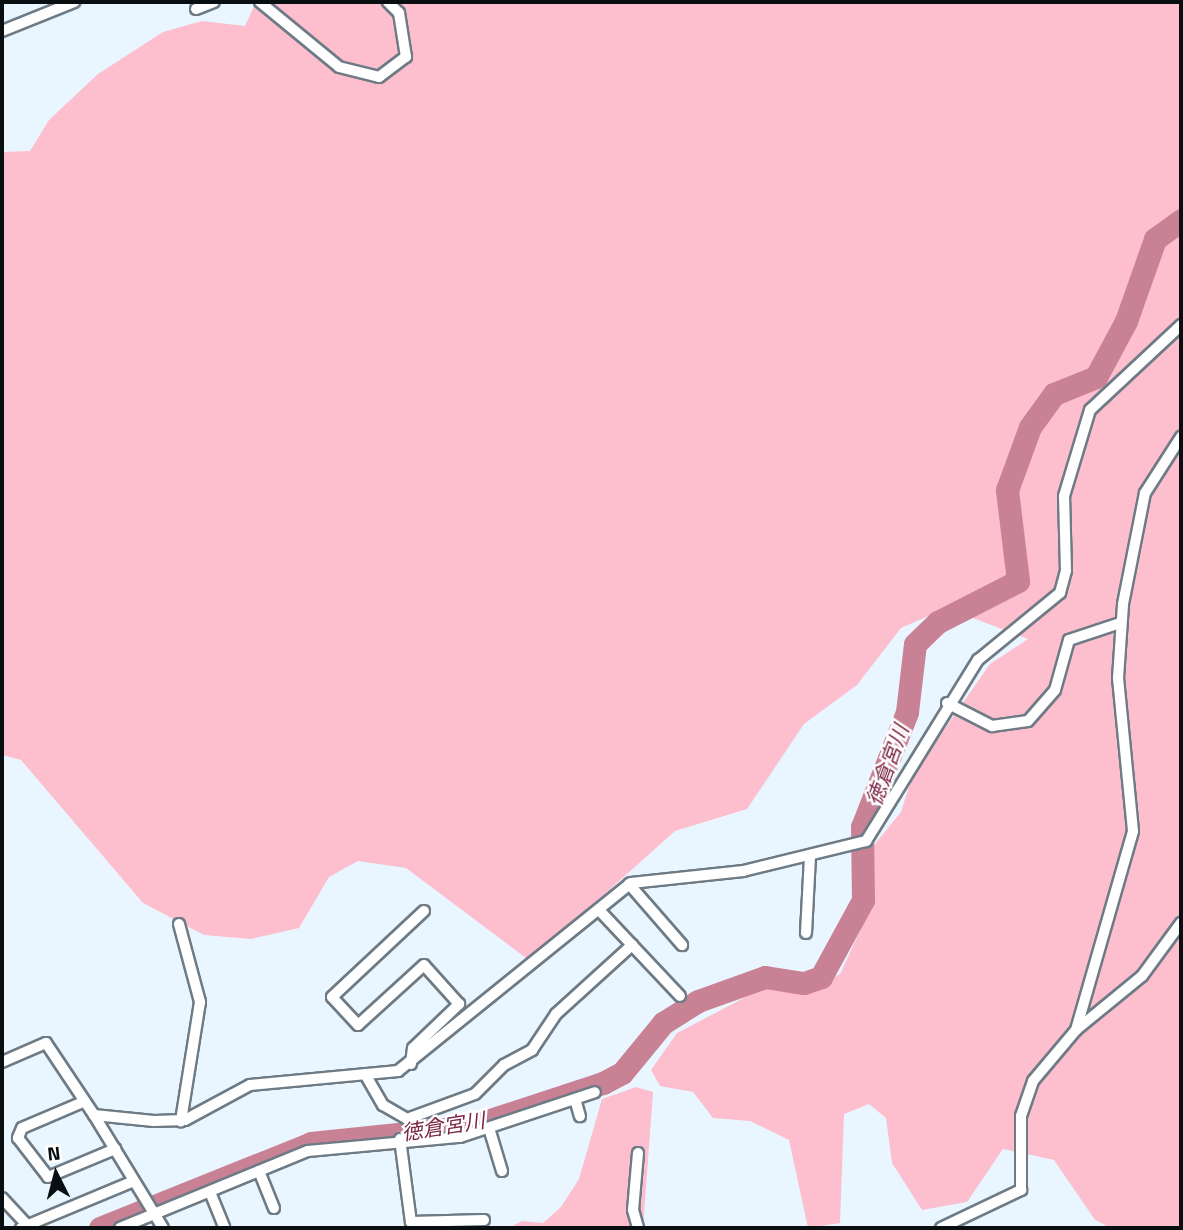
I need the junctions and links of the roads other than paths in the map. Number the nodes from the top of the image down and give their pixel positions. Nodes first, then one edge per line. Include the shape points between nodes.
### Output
1 (73, 2) edge
2 (214, 2) edge
3 (260, 2) edge
4 (388, 2) edge
5 (196, 9) dead end
6 (2, 31) edge
7 (1181, 325) edge
8 (1181, 437) edge
9 (1120, 623) junction
10 (947, 703) junction
11 (810, 857) junction
12 (629, 884) junction
13 (599, 909) junction
14 (424, 911) dead end
15 (1181, 923) edge
16 (179, 924) dead end
17 (806, 933) dead end
18 (632, 944) junction
19 (682, 945) dead end
20 (680, 996) dead end
21 (1076, 1030) junction
22 (2, 1062) edge
23 (411, 1064) junction
24 (365, 1074) junction
25 (595, 1093) dead end
26 (575, 1099) junction
27 (83, 1102) junction
28 (94, 1115) junction
29 (580, 1116) dead end
30 (181, 1121) junction
31 (489, 1128) junction
32 (400, 1139) junction
33 (115, 1149) junction
34 (638, 1153) dead end
35 (259, 1171) junction
36 (502, 1171) dead end
37 (134, 1181) junction
38 (210, 1192) junction
39 (2, 1198) edge
40 (274, 1208) dead end
41 (155, 1215) junction
42 (484, 1220) dead end
43 (24, 1227) edge
44 (224, 1227) edge
45 (120, 1228) edge
46 (163, 1228) edge
47 (638, 1228) edge
48 (941, 1228) edge

1 - 6 street
2 - 5 street
3 - 4 street via 339,68 379,77 407,57 399,13
7 - 10 street via 1090,410 1066,485 1066,572 1060,593 986,652
8 - 9 street via 1145,493
9 - 10 street via 1069,640 1055,690 1028,722 992,726
9 - 21 street via 1133,831
10 - 11 street via 876,830 852,847
11 - 12 street
11 - 17 street
12 - 13 street
12 - 19 street
13 - 18 street
13 - 23 street
14 - 23 street via 332,997 358,1025 424,965 459,1004 412,1048
15 - 21 street via 1129,990
16 - 30 street via 200,1002
18 - 20 street
18 - 24 street via 556,1014 532,1050 504,1065 475,1094 407,1119 383,1105
21 - 48 street via 1026,1096 1021,1190
22 - 27 street via 46,1043
23 - 24 street
24 - 30 street via 233,1088
25 - 26 street
26 - 29 street
26 - 31 street
27 - 28 street
27 - 33 street via 22,1128 18,1138 48,1177
28 - 30 street
28 - 33 street
31 - 32 street via 460,1137
31 - 36 street
32 - 35 street via 308,1151
32 - 42 street via 411,1222
33 - 37 street
34 - 47 street via 633,1210
35 - 38 street
35 - 40 street
37 - 41 street
37 - 43 street
38 - 41 street
38 - 44 street
39 - 43 street
41 - 45 street
41 - 46 street

